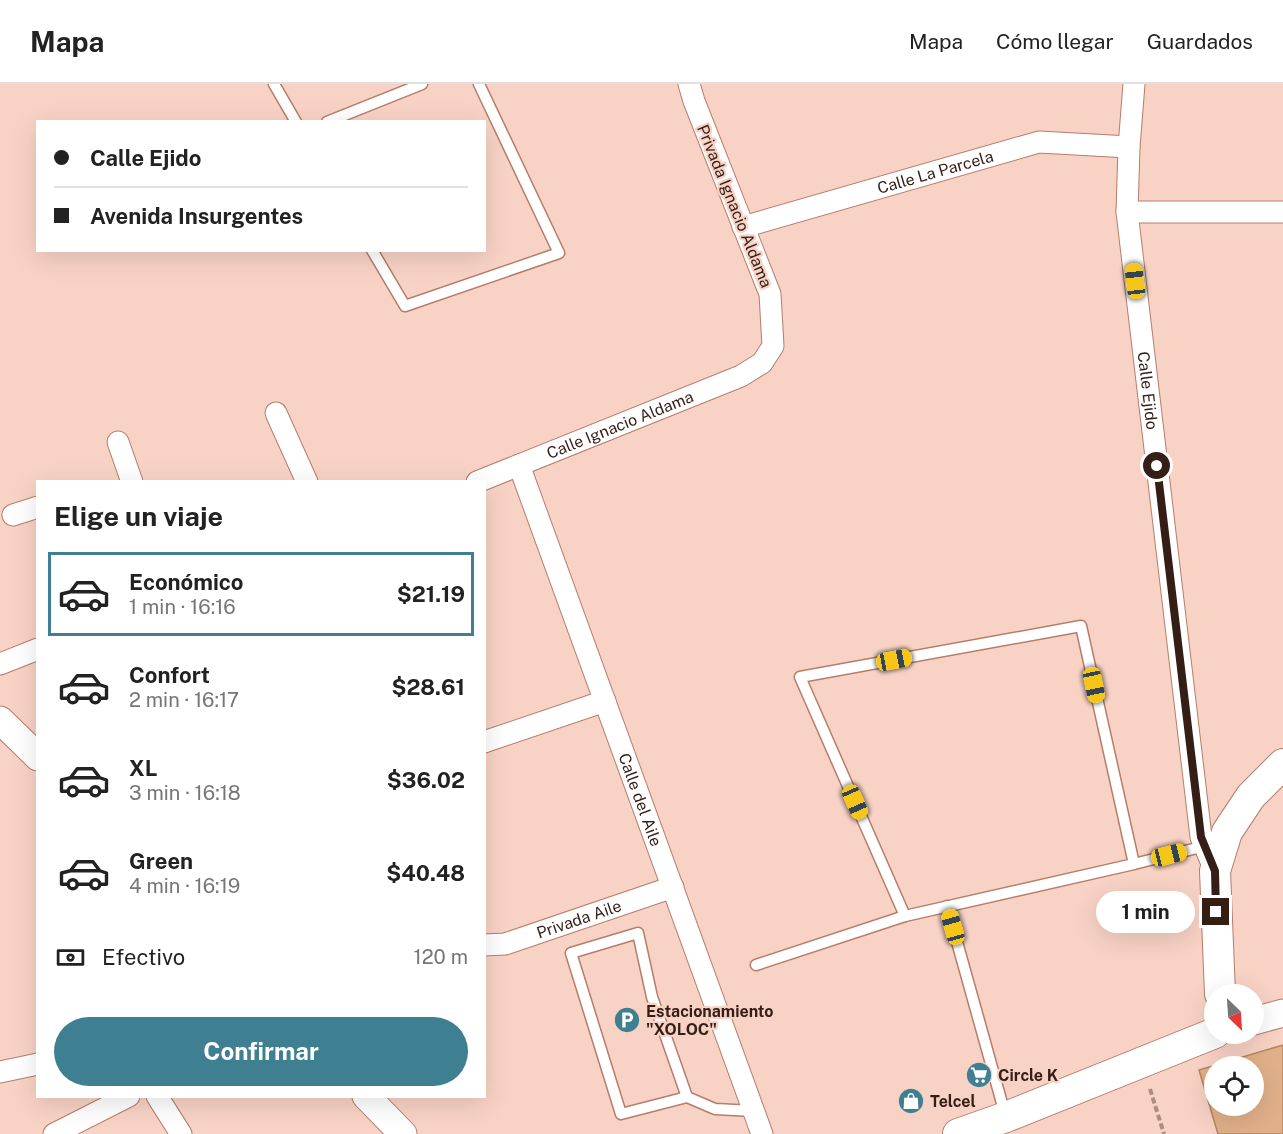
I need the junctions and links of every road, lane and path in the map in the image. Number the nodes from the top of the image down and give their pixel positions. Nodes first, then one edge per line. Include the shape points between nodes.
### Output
1 (274, 84) edge
2 (422, 84) edge
3 (479, 84) edge
4 (689, 84) edge
5 (1134, 84) edge
6 (295, 120) edge
7 (332, 120) edge
8 (1129, 147) junction
9 (1127, 212) junction
10 (1283, 212) edge
11 (743, 226) junction
12 (373, 252) edge
13 (762, 363) joint
14 (276, 413) dead end
15 (118, 442) dead end
16 (519, 465) junction
17 (126, 480) edge
18 (306, 480) edge
19 (482, 480) edge
20 (36, 508) edge
21 (14, 515) dead end
22 (36, 650) edge
23 (0, 664) edge
24 (605, 701) junction
25 (0, 720) edge
26 (486, 741) edge
27 (36, 756) edge
28 (1283, 764) edge
29 (1210, 858) junction
30 (1134, 864) junction
31 (673, 887) junction
32 (947, 906) junction
33 (905, 916) junction
34 (486, 945) edge
35 (756, 965) dead end
36 (1219, 984) edge
37 (1283, 1013) edge
38 (1264, 1018) edge
39 (1204, 1038) edge
40 (1142, 1063) junction
41 (36, 1064) edge
42 (0, 1072) edge
43 (687, 1097) junction
44 (125, 1098) edge
45 (159, 1098) edge
46 (368, 1098) edge
47 (754, 1111) junction
48 (1006, 1117) junction
49 (54, 1134) edge
50 (182, 1134) edge
51 (403, 1134) edge
52 (762, 1134) edge
53 (958, 1134) edge
54 (1164, 1134) edge

1 - 6 lane
2 - 7 lane
3 - 12 lane via 560,253 405,306
4 - 11 street, Privada Ignacio Aldama
5 - 8 street, Calle Ejido
8 - 9 street, Calle Ejido
8 - 11 street, Calle La Parcela via 1039,142
9 - 10 street
9 - 29 street, Calle Ejido via 1201,837
11 - 13 street, Privada Ignacio Aldama via 770,294 773,346
13 - 16 street, Calle Ignacio Aldama via 741,376
14 - 18 street
15 - 17 street
16 - 19 street, Calle Ignacio Aldama
16 - 24 street, Calle del Aile
20 - 21 street
22 - 23 street
24 - 26 street
24 - 31 street, Calle del Aile
25 - 27 street
28 - 29 main road via 1251,796
29 - 30 lane
29 - 36 main road
30 - 32 lane
30 - 33 lane via 1081,626 800,677
31 - 34 street, Privada Aile via 505,944
31 - 47 street, Calle del Aile
32 - 33 lane
32 - 48 lane
33 - 35 lane
37 - 38 street
39 - 40 main road
40 - 48 main road
40 - 54 path
41 - 42 street
43 - 43 lane via 652,997 638,933 571,953 621,1114
43 - 47 lane via 715,1109
44 - 49 street
45 - 50 street
46 - 51 street
47 - 52 street, Calle del Aile
48 - 53 main road

